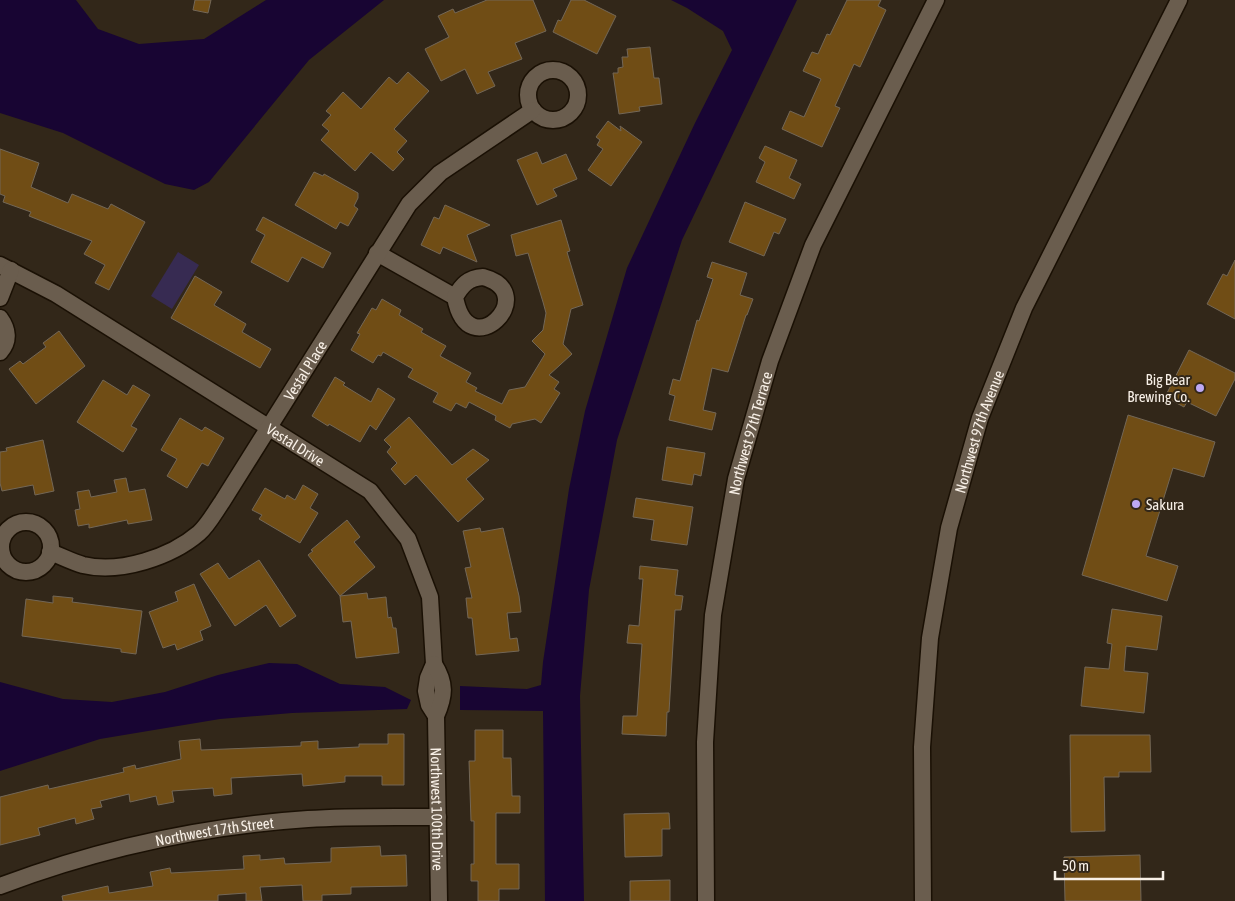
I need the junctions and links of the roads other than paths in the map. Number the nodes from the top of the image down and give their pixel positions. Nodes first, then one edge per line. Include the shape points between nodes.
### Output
1 (936, 0) edge
2 (1179, 0) edge
3 (533, 110) dead end
4 (377, 254) junction
5 (6, 268) edge
6 (455, 297) dead end
7 (0, 298) edge
8 (0, 318) edge
9 (0, 352) edge
10 (269, 427) junction
11 (50, 552) dead end
12 (436, 716) joint
13 (438, 817) junction
14 (0, 886) edge
15 (439, 901) edge
16 (706, 901) edge
17 (923, 901) edge

1 - 16 street, Northwest 97th Terrace via 814,245 770,362 736,478 713,615 705,742
2 - 17 street, Northwest 97th Avenue via 1024,308 980,418 949,528 930,638 922,747
3 - 4 street, Vestal Place via 440,173 409,204
4 - 6 street
4 - 10 street, Vestal Place
5 - 7 street, Vestal Drive
5 - 10 street, Vestal Drive via 56,294
8 - 9 street via 7,333
10 - 11 street, Vestal Place via 200,532 176,550 113,567 83,565
10 - 12 street, Vestal Drive via 370,491 408,538 430,597 434,664 442,677 443,692
12 - 13 street, Northwest 100th Drive
13 - 14 street, Northwest 17th Street via 308,819 217,829 128,846
13 - 15 street, Northwest 100th Drive

